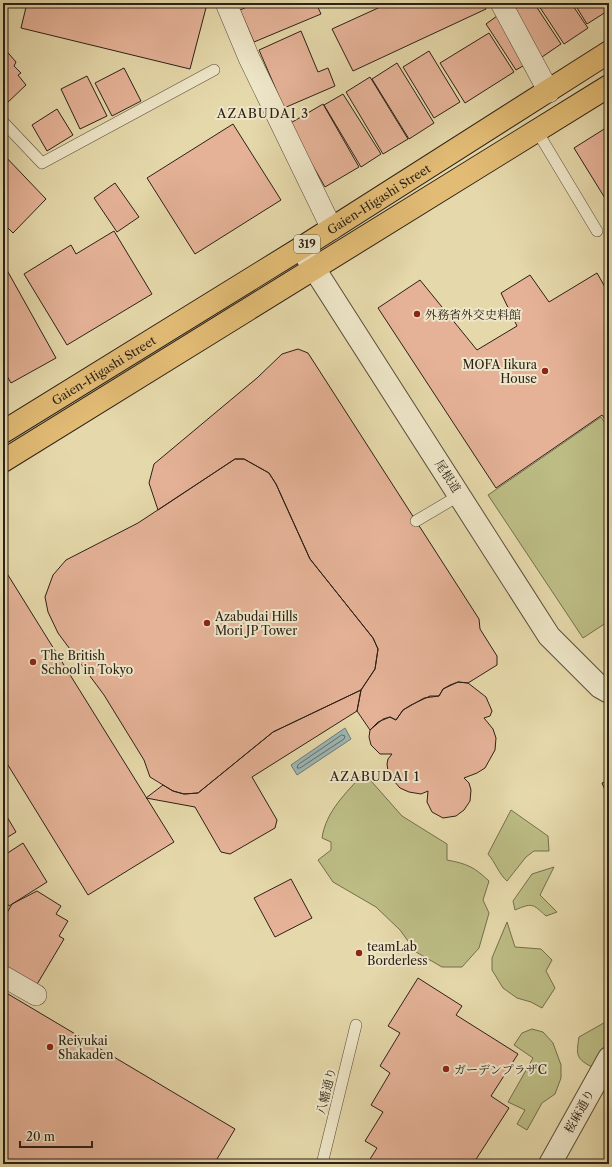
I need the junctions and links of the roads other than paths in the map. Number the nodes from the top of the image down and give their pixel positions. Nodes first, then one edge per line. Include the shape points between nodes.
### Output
1 (226, 3) edge
2 (502, 3) edge
3 (609, 52) edge
4 (214, 70) dead end
5 (609, 86) edge
6 (549, 92) junction
7 (3, 122) edge
8 (537, 131) junction
9 (332, 229) junction
10 (597, 231) dead end
11 (301, 248) junction
12 (314, 269) junction
13 (3, 432) edge
14 (3, 461) edge
15 (460, 495) junction
16 (416, 521) dead end
17 (609, 692) edge
18 (3, 976) edge
19 (36, 995) dead end
20 (356, 1025) dead end
21 (609, 1058) edge
22 (322, 1164) edge
23 (550, 1164) edge

1 - 9 street via 249,58
2 - 6 street
3 - 6 main road, Gaien-Higashi Street / 319
4 - 7 lane via 42,163
5 - 8 main road, Gaien-Higashi Street / 319
6 - 9 main road, Gaien-Higashi Street / 319
8 - 10 lane
8 - 12 main road, Gaien-Higashi Street / 319
9 - 11 main road, Gaien-Higashi Street / 319
11 - 12 street, 尾根道
11 - 13 main road, Gaien-Higashi Street / 319
12 - 14 main road, Gaien-Higashi Street / 319
12 - 15 street, 尾根道
15 - 16 lane
15 - 17 street, 尾根道 via 549,636 600,687
18 - 19 street
20 - 22 lane, 八幡通り
21 - 23 street, 桜麻通り

